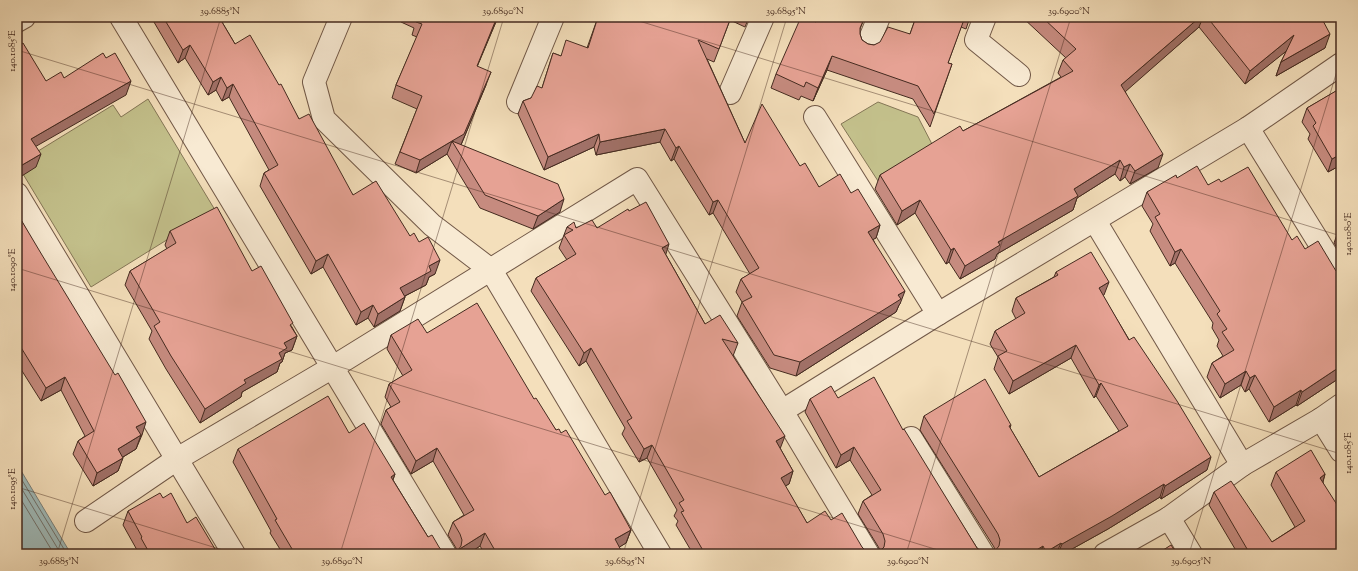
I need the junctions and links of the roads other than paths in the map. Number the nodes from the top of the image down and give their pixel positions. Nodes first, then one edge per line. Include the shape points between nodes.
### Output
1 (24, 17) edge
2 (121, 17) edge
3 (341, 17) edge
4 (553, 17) edge
5 (763, 17) edge
6 (879, 17) edge
7 (985, 17) edge
8 (17, 21) edge
9 (867, 46) edge
10 (1341, 64) edge
11 (1019, 75) dead end
12 (730, 93) dead end
13 (518, 102) dead end
14 (815, 117) dead end
15 (1248, 128) junction
16 (17, 194) edge
17 (1096, 221) junction
18 (24, 222) edge
19 (490, 270) junction
20 (1341, 278) edge
21 (938, 314) junction
22 (333, 367) junction
23 (1341, 405) edge
24 (782, 411) junction
25 (1321, 419) junction
26 (911, 438) edge
27 (1341, 451) edge
28 (177, 459) junction
29 (1242, 465) junction
30 (1169, 518) junction
31 (86, 521) dead end
32 (234, 554) edge
33 (445, 554) edge
34 (660, 554) edge
35 (868, 554) edge
36 (983, 554) edge
37 (1105, 554) edge
38 (1190, 554) edge

1 - 8 street
2 - 22 street
3 - 19 street via 314,82 324,119 432,225
4 - 13 street
5 - 12 street
6 - 9 street
7 - 11 street via 976,40
10 - 15 street
14 - 21 street
15 - 17 street
15 - 20 street
16 - 18 street
17 - 21 street
17 - 29 street
18 - 28 street
19 - 22 street
19 - 24 street via 636,179
19 - 34 street
21 - 24 street
22 - 28 street
22 - 33 street
23 - 25 street
24 - 35 street
25 - 27 street
25 - 29 street
26 - 36 street
28 - 31 street
28 - 32 street
29 - 30 street
30 - 37 street
30 - 38 street

